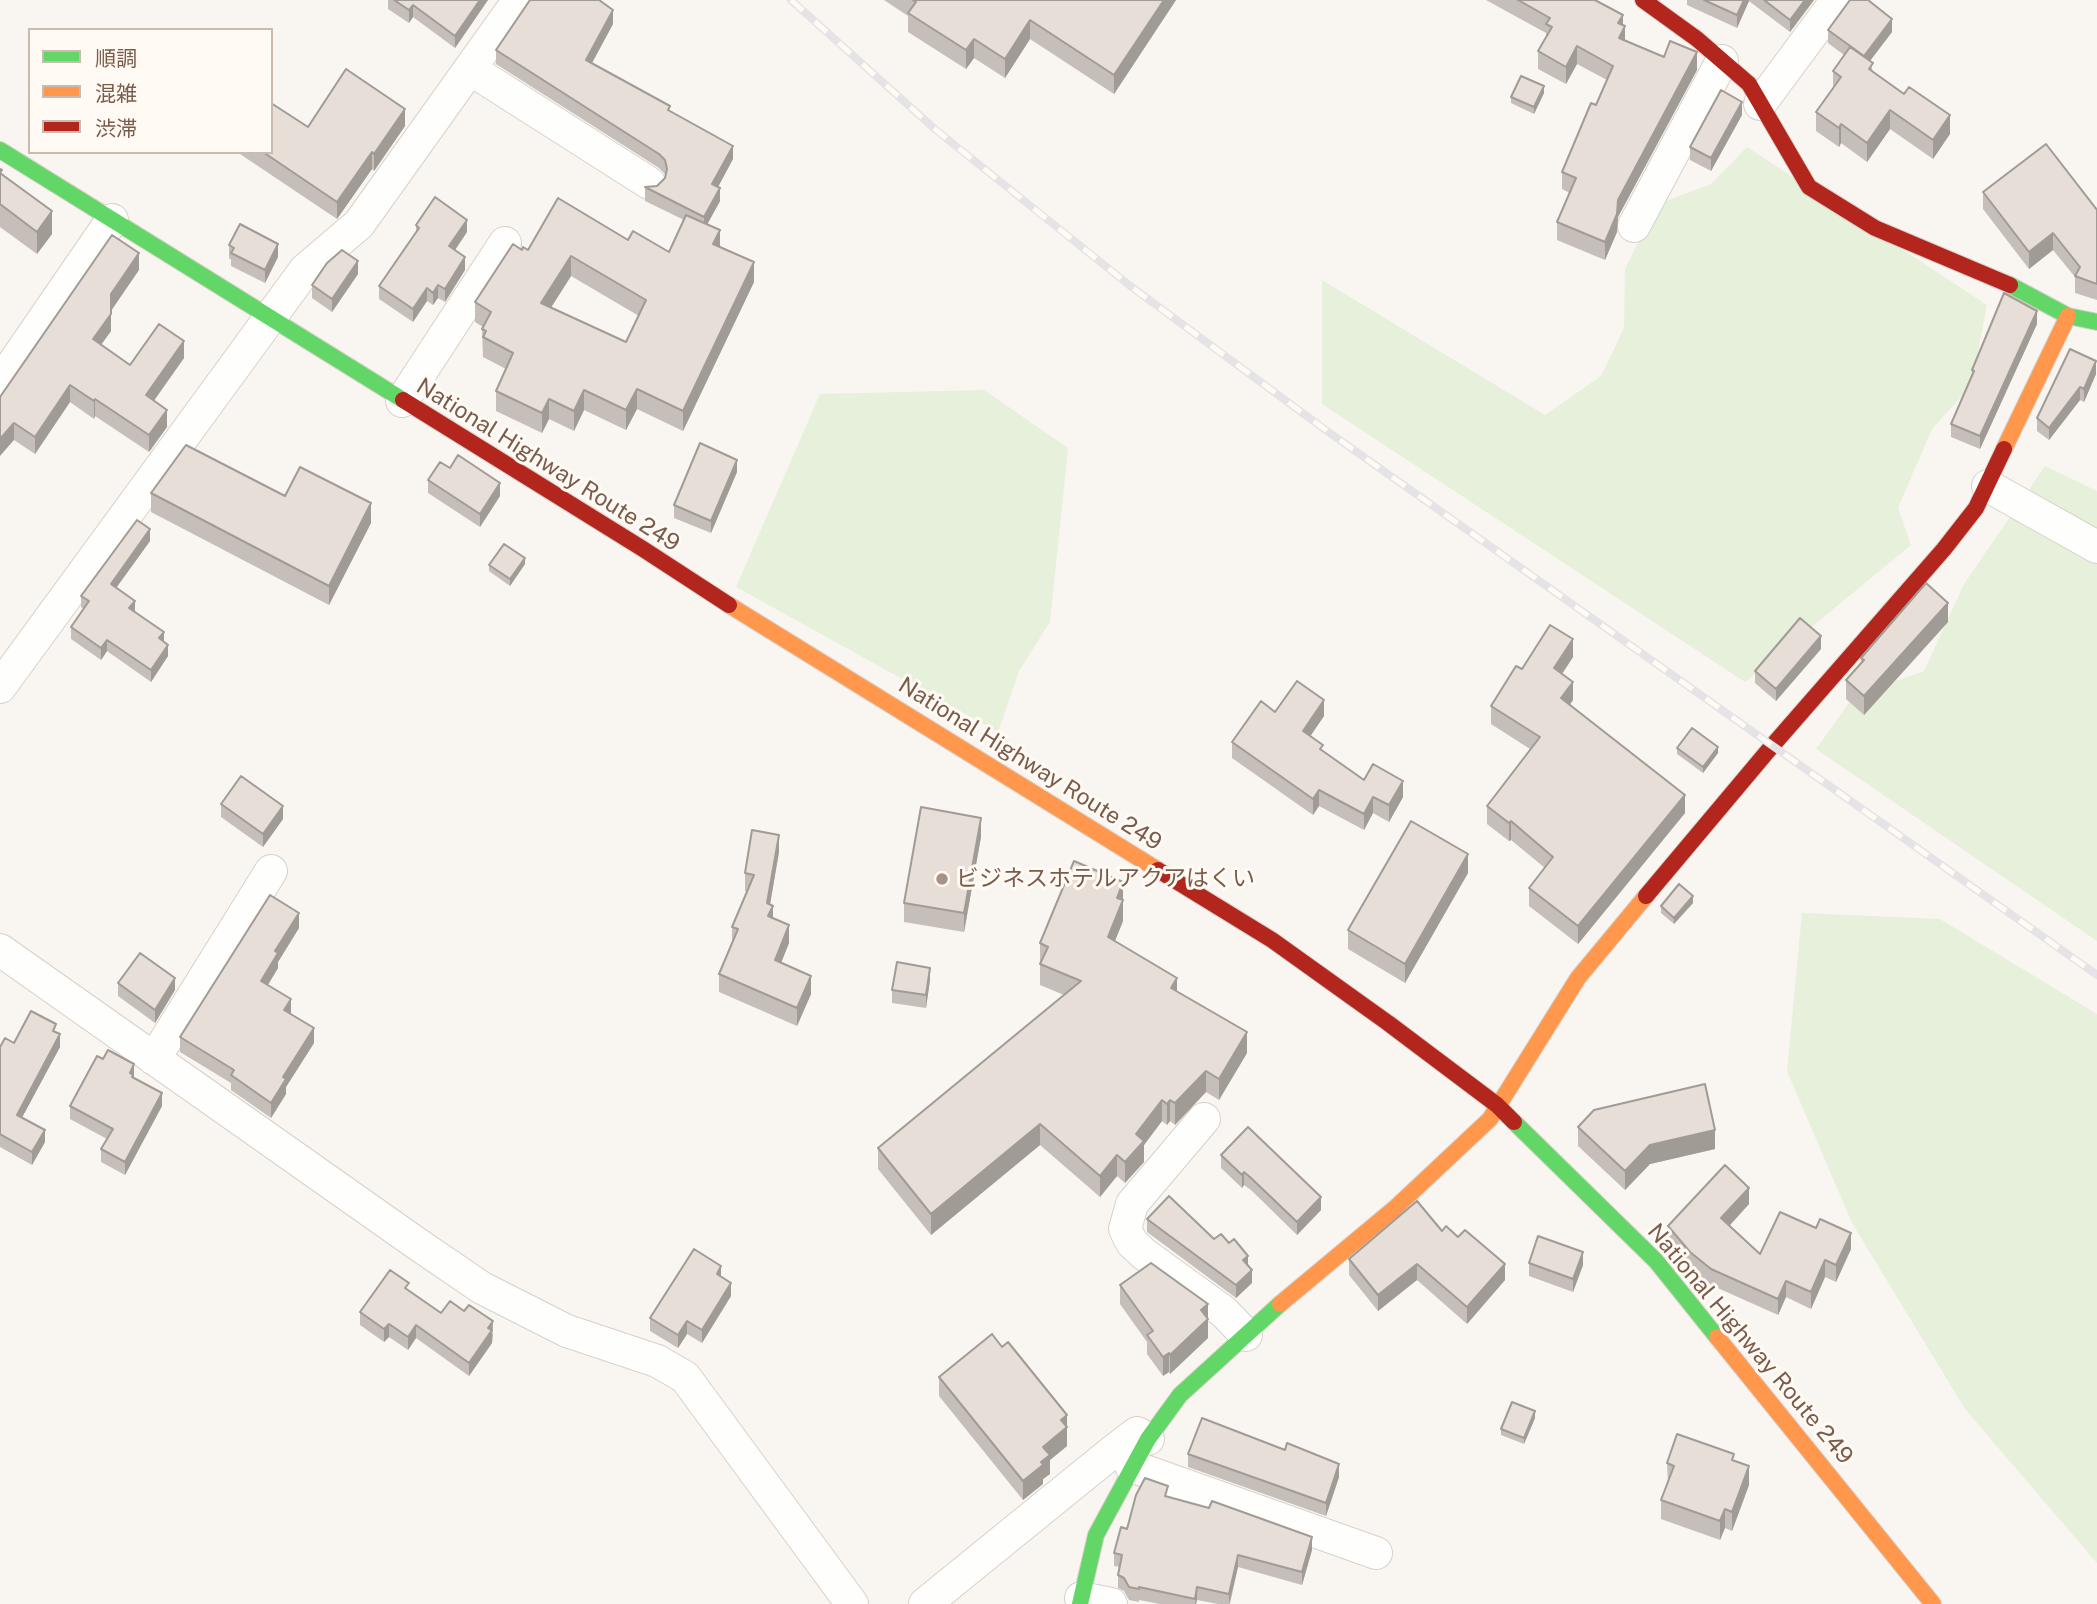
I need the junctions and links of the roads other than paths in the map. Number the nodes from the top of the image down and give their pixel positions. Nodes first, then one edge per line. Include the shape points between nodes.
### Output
1 (519, 0) edge
2 (1643, 0) edge
3 (1837, 0) edge
4 (1722, 61) junction
5 (470, 69) junction
6 (1760, 104) junction
7 (0, 150) edge
8 (649, 183) dead end
9 (112, 220) junction
10 (1634, 226) dead end
11 (505, 243) dead end
12 (2068, 316) junction
13 (270, 319) junction
14 (2097, 322) edge
15 (0, 383) edge
16 (402, 401) junction
17 (1988, 486) junction
18 (2097, 547) edge
19 (0, 687) edge
20 (271, 871) dead end
21 (0, 950) edge
22 (154, 1059) junction
23 (1497, 1105) junction
24 (1203, 1119) dead end
25 (1246, 1335) junction
26 (1147, 1438) junction
27 (1131, 1466) junction
28 (1376, 1553) dead end
29 (1091, 1602) edge
30 (852, 1604) edge
31 (925, 1604) edge
32 (1933, 1604) edge

1 - 5 street
2 - 4 main road
3 - 6 street
4 - 6 main road via 1749,84
4 - 10 street
5 - 8 street
5 - 13 street via 359,224 305,270
6 - 12 main road via 1809,187 1875,228 2005,282
7 - 9 main road, National Highway Route 249
9 - 13 main road, National Highway Route 249
9 - 15 street
11 - 16 street
12 - 14 main road
12 - 17 main road
13 - 16 main road, National Highway Route 249
13 - 19 street
16 - 23 main road, National Highway Route 249 via 1272,940
17 - 18 street
17 - 23 main road via 1944,549 1578,978
20 - 22 street
21 - 22 street
22 - 30 street via 482,1288 568,1331 657,1361 685,1377
23 - 25 main road via 1490,1119 1394,1209
23 - 32 main road, National Highway Route 249 via 1656,1261
24 - 25 street via 1132,1204 1125,1229 1144,1254 1224,1312
25 - 26 main road via 1181,1395
26 - 27 main road
26 - 31 street via 1137,1433
27 - 28 street
27 - 29 main road via 1096,1535

